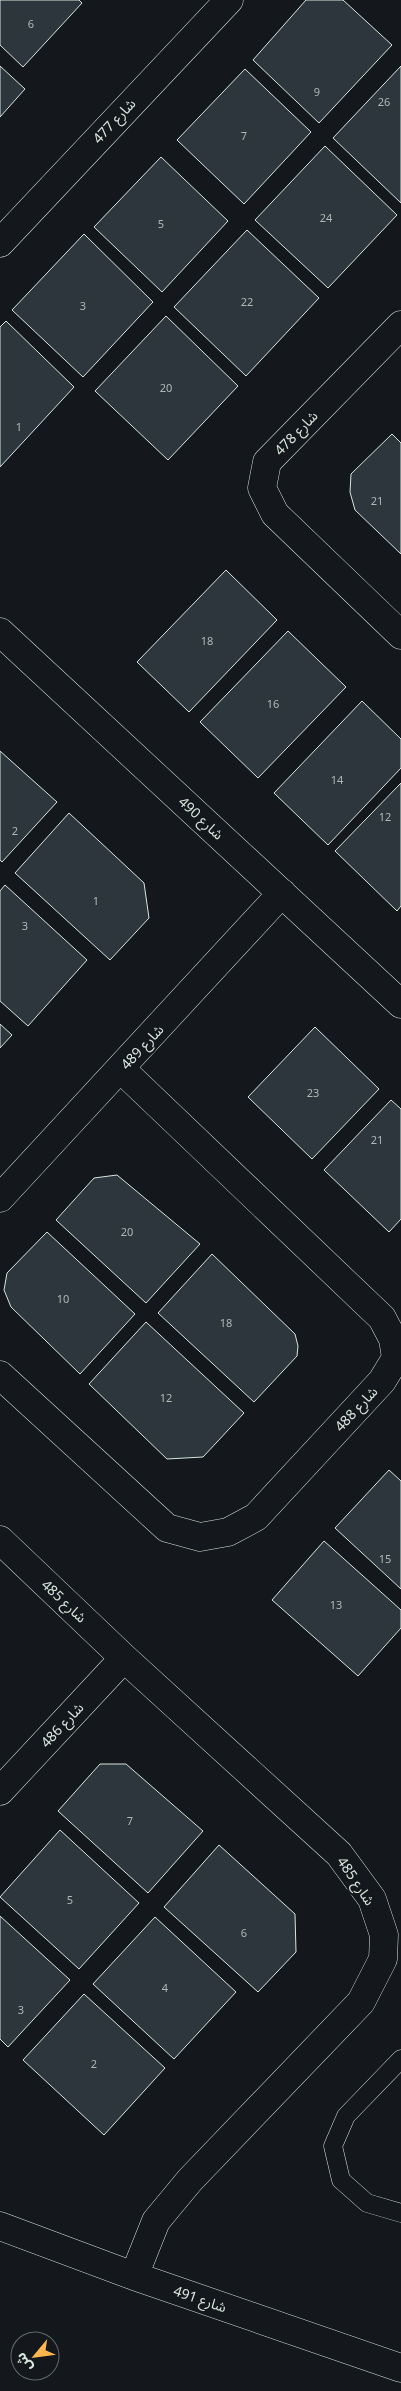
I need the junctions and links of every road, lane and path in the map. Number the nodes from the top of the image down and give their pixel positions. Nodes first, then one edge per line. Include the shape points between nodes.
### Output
1 (228, 0) edge
2 (0, 243) edge
3 (401, 325) edge
4 (0, 632) edge
5 (401, 634) edge
6 (282, 893) junction
7 (401, 1004) edge
8 (121, 1069) junction
9 (0, 1198) edge
10 (0, 1375) edge
11 (0, 1540) edge
12 (124, 1658) junction
13 (0, 1791) edge
14 (401, 2058) edge
15 (401, 2213) edge
16 (0, 2226) edge
17 (134, 2276) junction
18 (393, 2359) edge

1 - 2 street, شارع 477
3 - 5 street, شارع 478 via 268,462 262,488 275,514
4 - 6 street, شارع 490
6 - 7 street, شارع 490
6 - 8 street, شارع 489
8 - 9 street, شارع 489
8 - 10 street, شارع 488 via 382,1318 393,1339 396,1358 382,1381 256,1517 228,1532 200,1537 167,1528
11 - 12 street, شارع 485
12 - 13 street, شارع 486
12 - 17 street, شارع 485 via 339,1854 372,1899 384,1935 383,1959 361,2002 167,2207 156,2221
14 - 15 lane via 346,2116 334,2146 341,2180 368,2203
16 - 17 street, شارع 491
17 - 18 street, شارع 491

